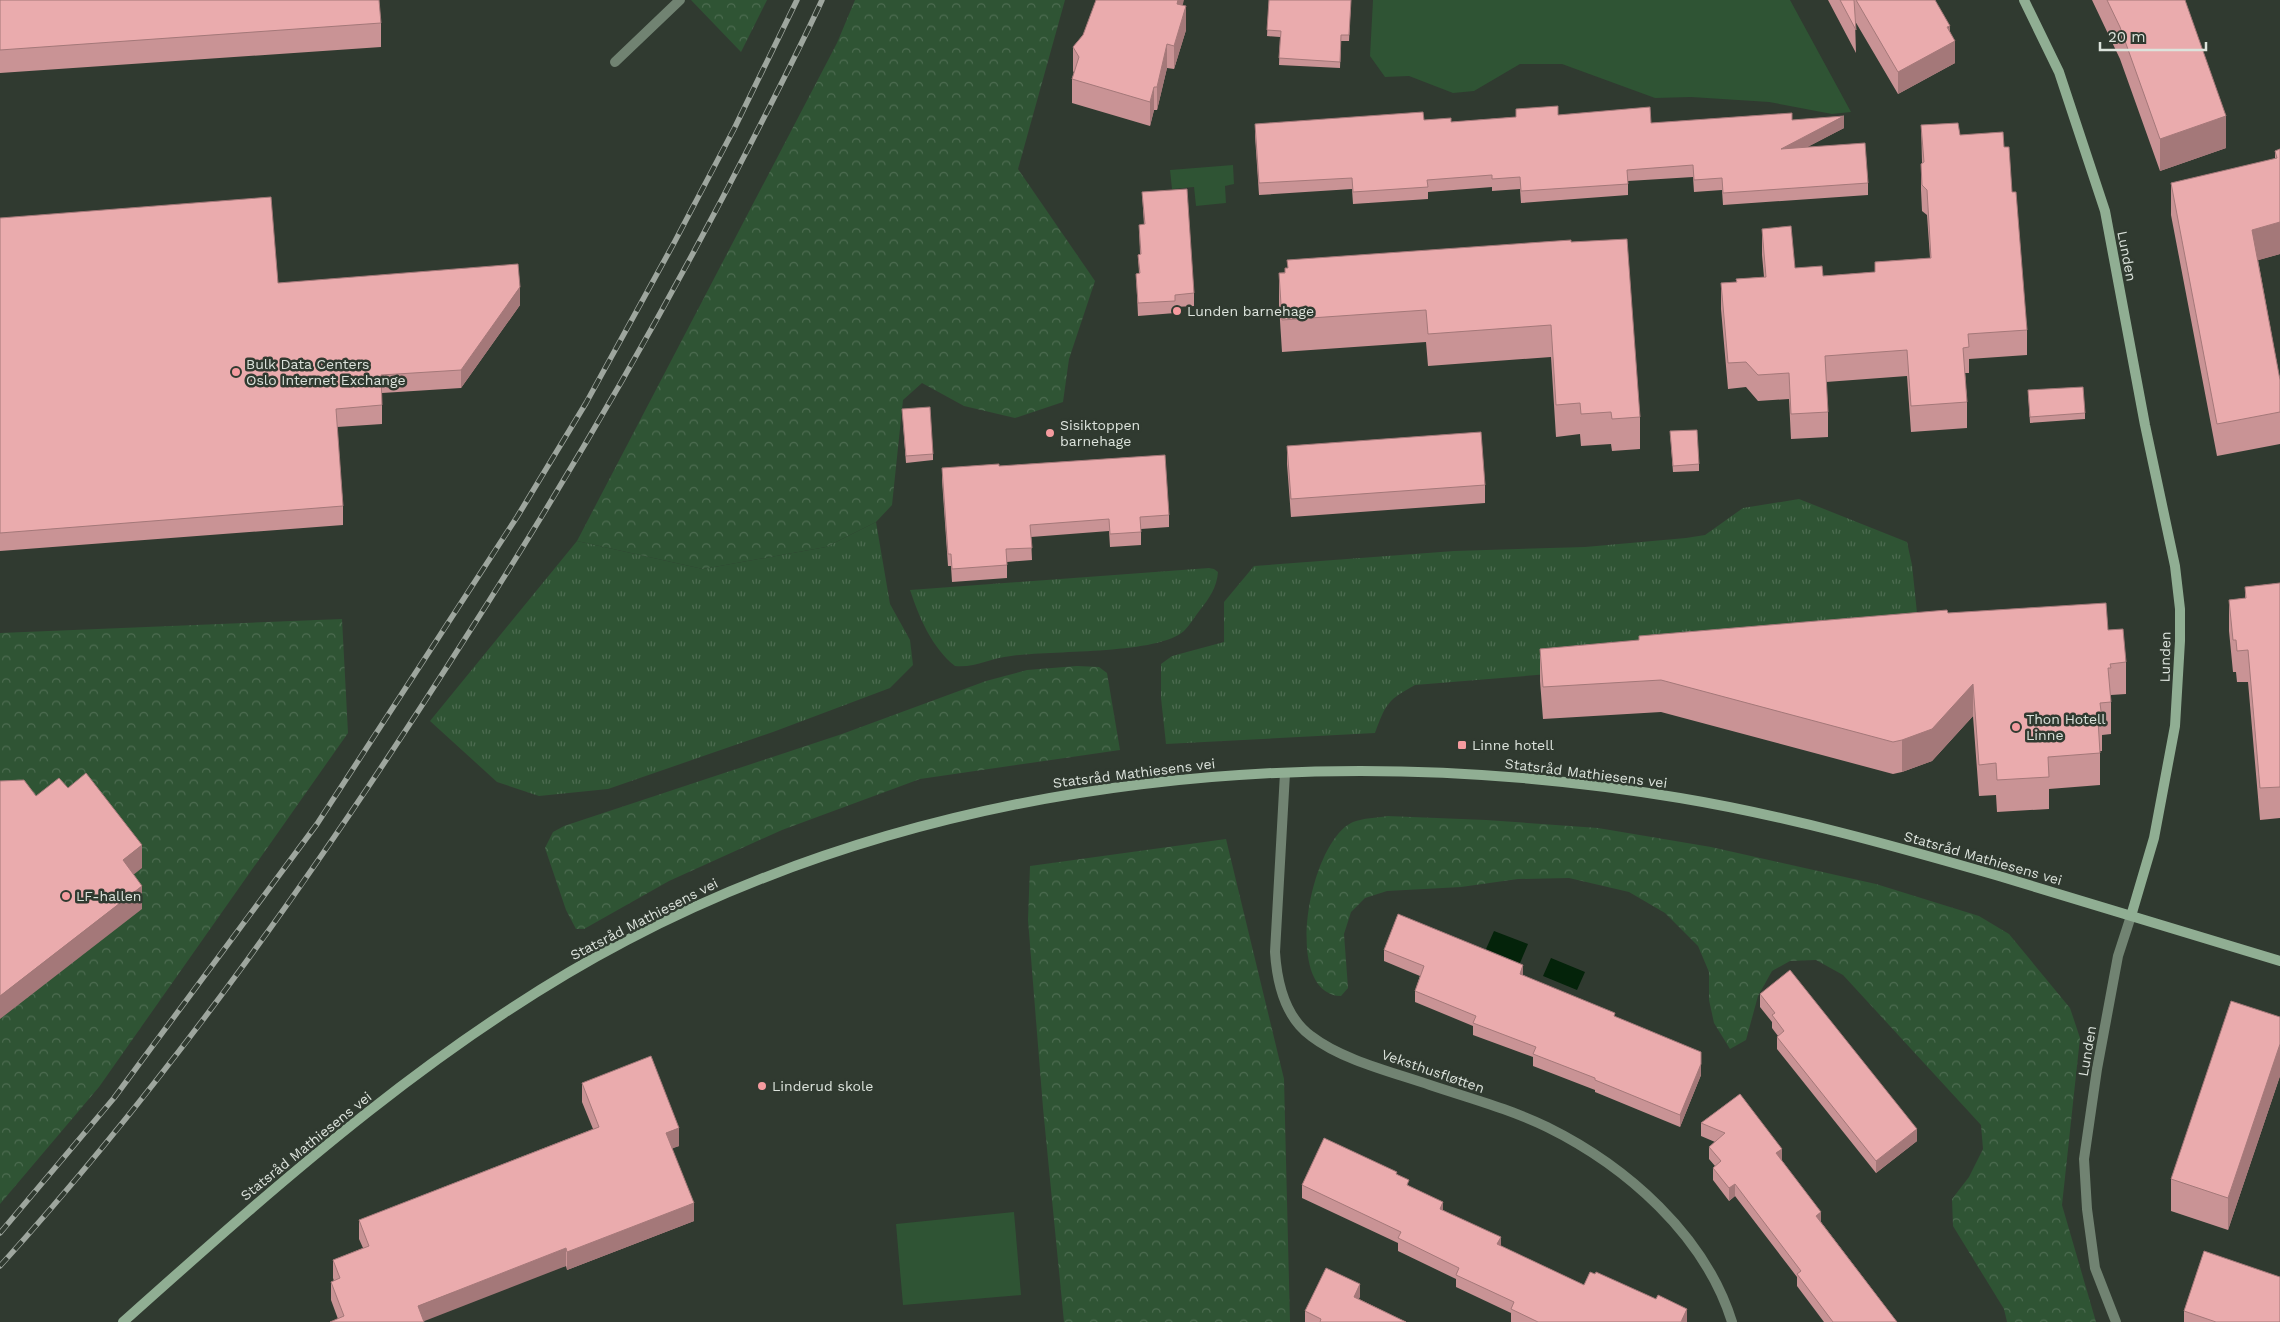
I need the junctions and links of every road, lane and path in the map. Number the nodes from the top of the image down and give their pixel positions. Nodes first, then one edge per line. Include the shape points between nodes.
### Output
1 (680, 0) edge
2 (2024, 0) edge
3 (615, 62) dead end
4 (1285, 773) junction
5 (2131, 916) junction
6 (2280, 960) edge
7 (123, 1322) edge
8 (1732, 1322) edge
9 (2116, 1322) edge

1 - 3 street
2 - 5 street, Lunden via 2058,72 2104,211 2175,566 2180,610 2175,726 2154,838
4 - 5 street, Statsråd Mathiesens vei via 1410,772 1491,776 1600,786 1680,798 1837,832
4 - 7 street, Statsråd Mathiesens vei via 1205,777 1104,789 934,823 804,862 688,909 528,998 403,1085 237,1220
4 - 8 street, Veksthusfløtten via 1275,952 1276,972 1286,1007 1296,1021 1310,1036 1328,1047 1521,1117 1589,1150 1637,1187 1674,1222 1716,1283
5 - 6 street, Statsråd Mathiesens vei
5 - 9 street, Lunden via 2118,956 2084,1160 2095,1268

